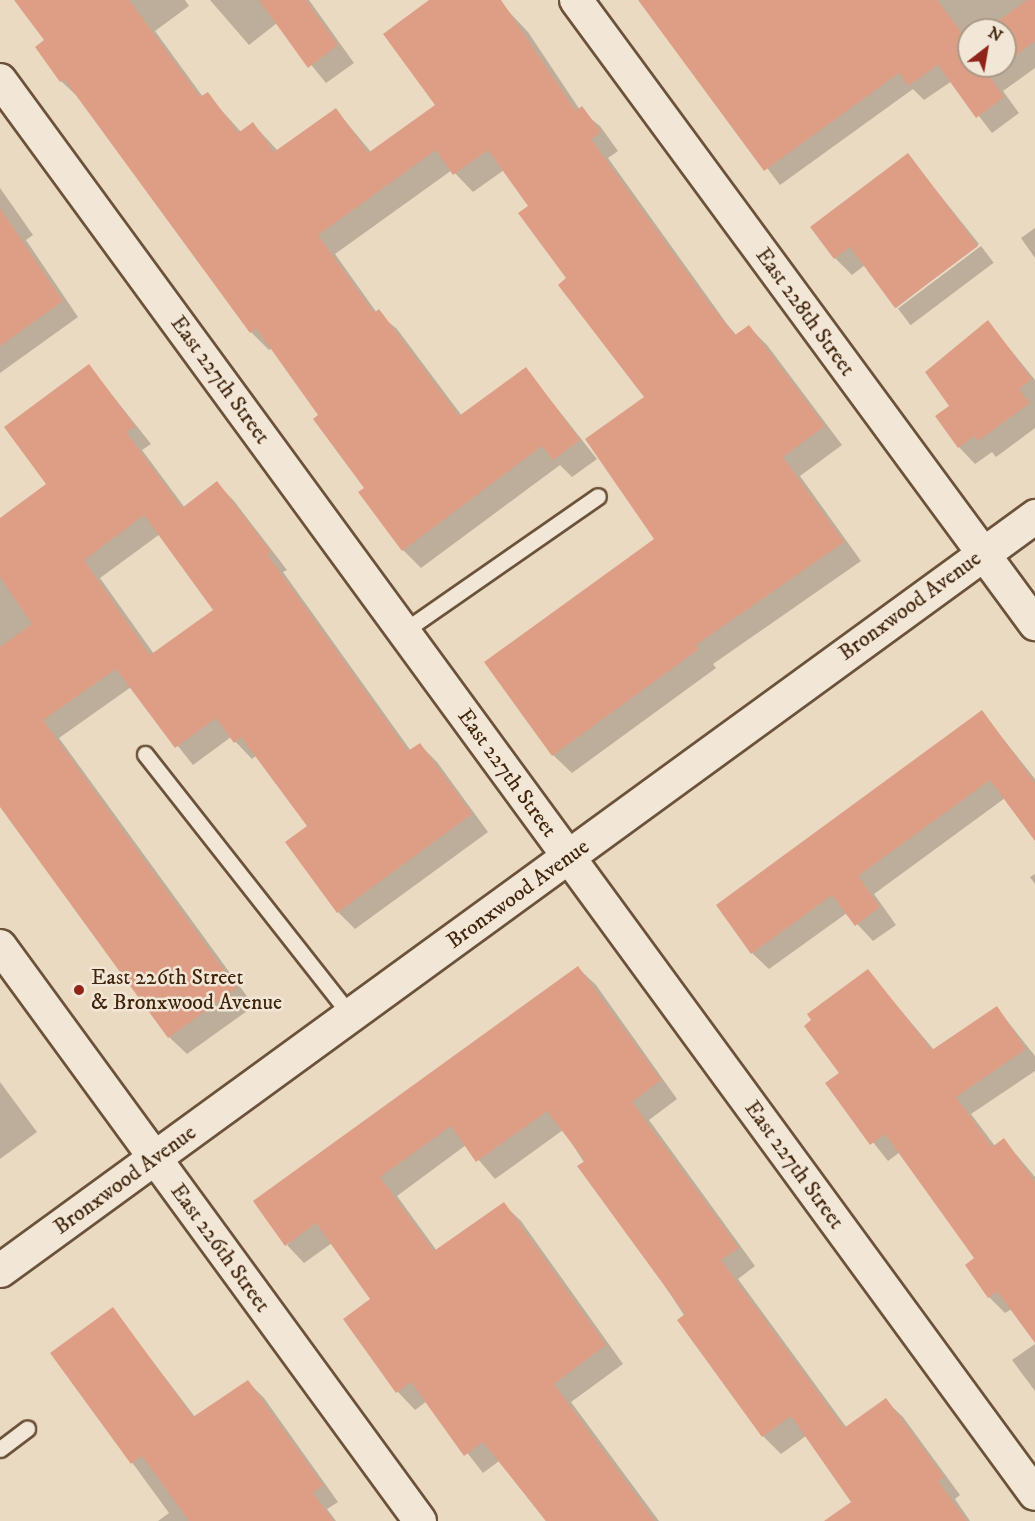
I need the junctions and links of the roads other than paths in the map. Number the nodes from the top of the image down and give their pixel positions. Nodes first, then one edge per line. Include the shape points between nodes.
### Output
1 (576, 0) edge
2 (0, 80) edge
3 (598, 496) dead end
4 (1035, 516) edge
5 (982, 555) junction
6 (1035, 624) edge
7 (404, 631) junction
8 (145, 754) dead end
9 (569, 857) junction
10 (0, 946) edge
11 (351, 1016) junction
12 (156, 1158) junction
13 (0, 1269) edge
14 (27, 1428) dead end
15 (0, 1449) edge
16 (1035, 1494) edge
17 (420, 1521) edge

1 - 5 street, East 228th Street
2 - 7 street, East 227th Street
3 - 7 lane
4 - 5 street, Bronxwood Avenue
5 - 6 street, East 228th Street
5 - 9 street, Bronxwood Avenue
7 - 9 street, East 227th Street
8 - 11 lane
9 - 11 street, Bronxwood Avenue
9 - 16 street, East 227th Street
10 - 12 street, East 226th Street
11 - 12 street, Bronxwood Avenue
12 - 13 street, Bronxwood Avenue
12 - 17 street, East 226th Street
14 - 15 lane

